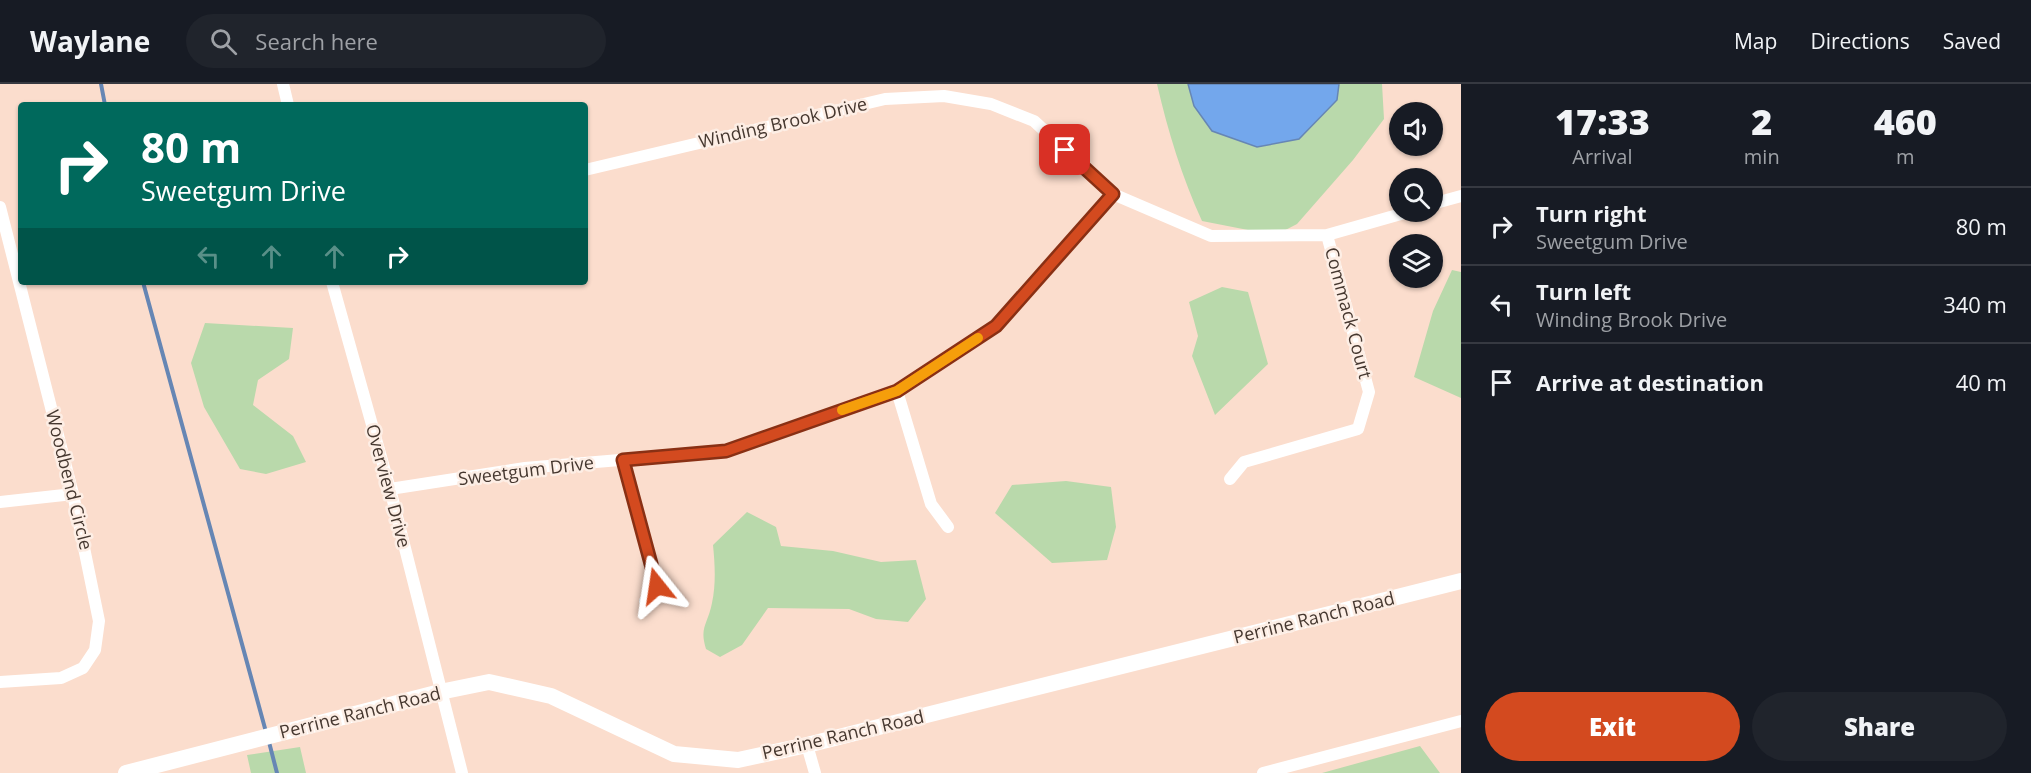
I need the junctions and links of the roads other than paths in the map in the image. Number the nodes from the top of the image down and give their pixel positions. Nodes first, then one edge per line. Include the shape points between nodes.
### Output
1 (283, 84) edge
2 (287, 102) edge
3 (588, 169) edge
4 (1113, 194) junction
5 (1461, 196) edge
6 (1443, 201) edge
7 (0, 207) edge
8 (1389, 217) edge
9 (1327, 235) junction
10 (18, 278) edge
11 (20, 285) edge
12 (333, 285) edge
13 (897, 391) junction
14 (623, 460) junction
15 (1230, 479) dead end
16 (390, 489) junction
17 (73, 494) junction
18 (0, 502) edge
19 (948, 527) dead end
20 (1461, 581) edge
21 (645, 601) dead end
22 (0, 682) edge
23 (440, 692) junction
24 (1461, 721) edge
25 (807, 746) junction
26 (126, 773) edge
27 (462, 773) edge
28 (815, 773) edge
29 (1263, 773) edge

1 - 2 street
3 - 4 street, Winding Brook Drive via 885,99 944,96 991,104 1034,121
4 - 9 street, Winding Brook Drive via 1211,236
4 - 13 street, Sweetgum Drive via 996,326
5 - 6 street
7 - 10 street, Woodbend Circle
8 - 9 street, Winding Brook Drive
9 - 15 street, Commack Court via 1369,392 1358,429 1244,462
11 - 17 street, Woodbend Circle
12 - 16 street, Overview Drive
13 - 14 street, Sweetgum Drive via 726,451
13 - 19 street via 931,504
14 - 16 street, Sweetgum Drive via 525,468
14 - 21 street via 657,586
16 - 23 street, Overview Drive
17 - 18 street
17 - 22 street, Woodbend Circle via 99,621 95,650 83,668 61,678
20 - 25 street, Perrine Ranch Road
23 - 25 street, Perrine Ranch Road via 489,682 551,696 674,754 738,760
23 - 26 street, Perrine Ranch Road
23 - 27 street, Overview Drive
24 - 29 street
25 - 28 street

